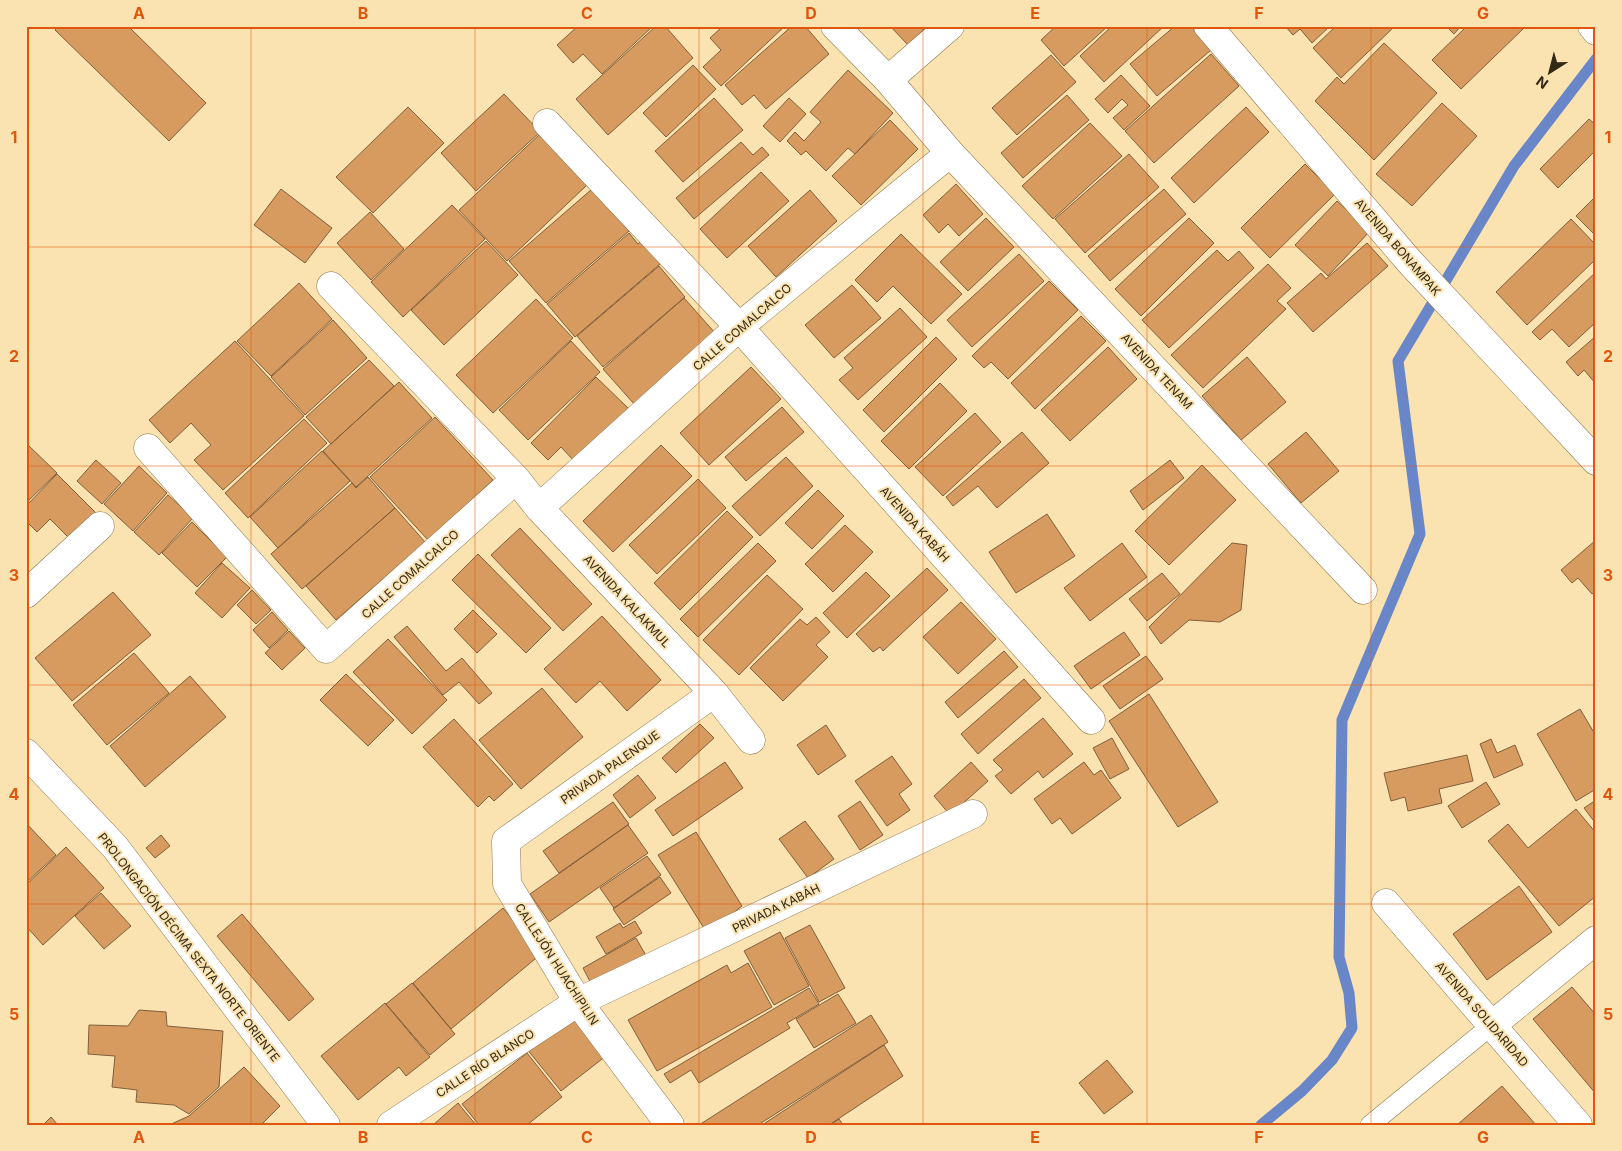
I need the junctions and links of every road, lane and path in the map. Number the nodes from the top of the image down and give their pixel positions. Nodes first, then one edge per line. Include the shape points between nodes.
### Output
1 (835, 26) edge
2 (950, 26) edge
3 (1208, 26) edge
4 (888, 80) junction
5 (547, 123) dead end
6 (950, 152) junction
7 (331, 286) dead end
8 (739, 327) junction
9 (148, 448) dead end
10 (1593, 450) edge
11 (516, 479) junction
12 (539, 508) junction
13 (100, 526) dead end
14 (1363, 590) dead end
15 (26, 594) edge
16 (714, 693) junction
17 (1091, 720) dead end
18 (751, 740) dead end
19 (26, 753) edge
20 (973, 814) dead end
21 (506, 841) joint
22 (1386, 903) dead end
23 (1596, 940) edge
24 (578, 1002) junction
25 (1492, 1025) junction
26 (326, 1125) edge
27 (392, 1125) edge
28 (670, 1125) edge
29 (1370, 1125) edge
30 (1578, 1125) edge

1 - 4 street, AVENIDA TENAM
2 - 4 street
3 - 10 street, AVENIDA BONAMPAK via 1409,261
4 - 6 street, AVENIDA TENAM
5 - 8 street, AVENIDA KABÁH
6 - 8 street, CALLE COMALCALCO
6 - 14 street, AVENIDA TENAM
7 - 11 street, AVENIDA KALAKMUL
8 - 12 street, CALLE COMALCALCO
8 - 17 street, AVENIDA KABÁH
9 - 11 street, CALLE COMALCALCO via 326,649
11 - 12 street, AVENIDA KALAKMUL
12 - 16 street, AVENIDA KALAKMUL
13 - 15 street
16 - 18 street, AVENIDA KALAKMUL
16 - 21 street, PRIVADA PALENQUE
19 - 26 street, PROLONGACIÓN DÉCIMA SEXTA NORTE ORIENTE via 115,847
20 - 24 street, PRIVADA KABÁH
21 - 24 street, CALLEJÓN HUACHIPILIN via 507,884
22 - 25 street, AVENIDA SOLIDARIDAD
23 - 25 street
24 - 27 street, CALLE RÍO BLANCO
24 - 28 street, CALLEJÓN HUACHIPILIN
25 - 29 lane
25 - 30 street, AVENIDA SOLIDARIDAD

